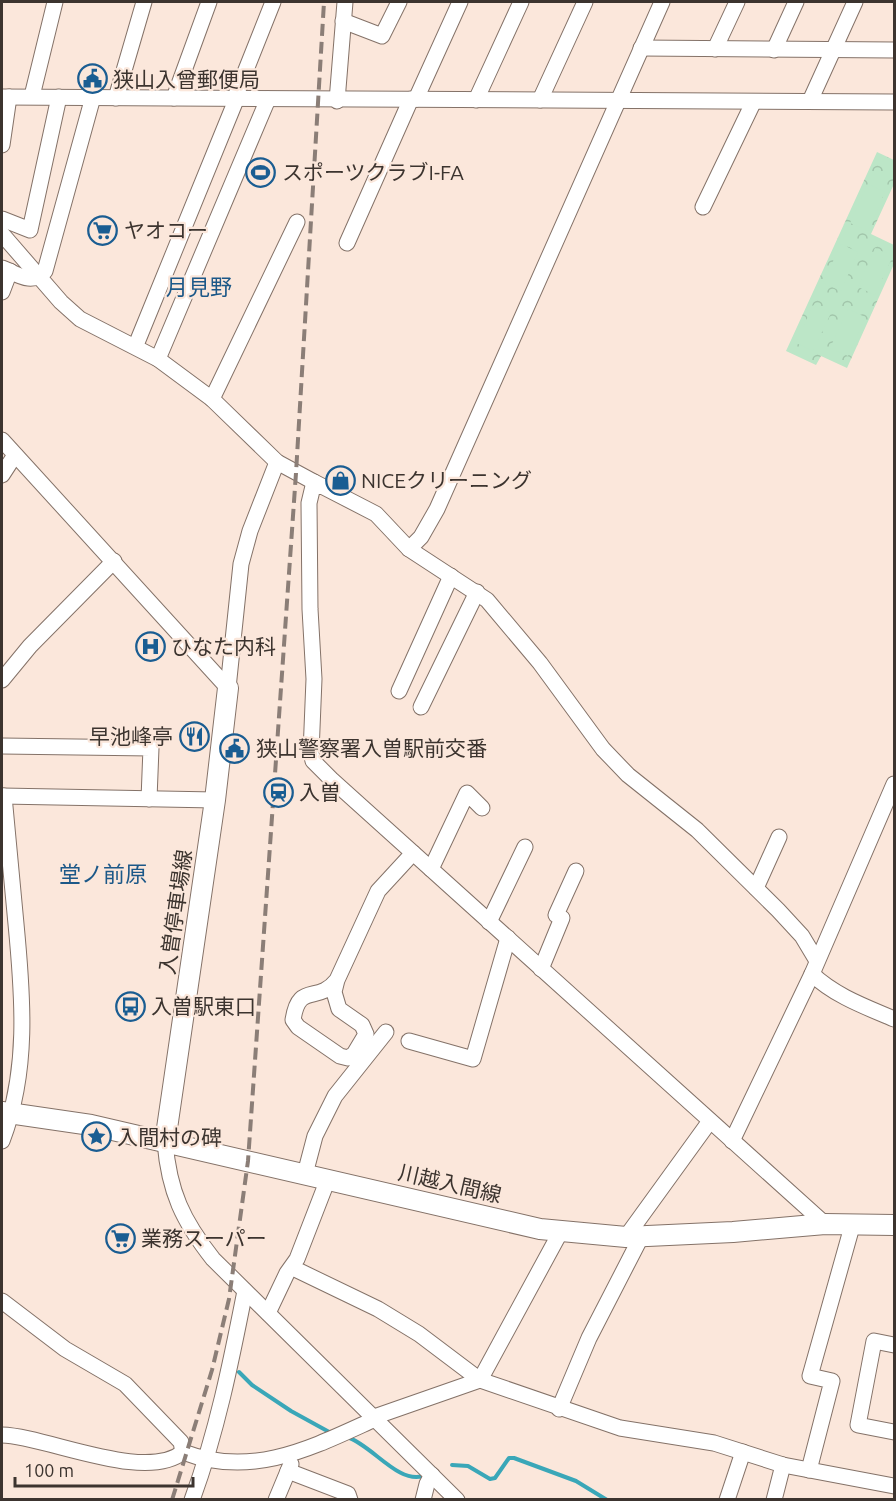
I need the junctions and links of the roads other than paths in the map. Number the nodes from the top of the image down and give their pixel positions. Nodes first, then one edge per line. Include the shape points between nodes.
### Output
1 (55, 2) edge
2 (144, 2) edge
3 (209, 2) edge
4 (273, 2) edge
5 (345, 2) edge
6 (399, 2) edge
7 (460, 2) edge
8 (521, 2) edge
9 (585, 2) edge
10 (662, 2) edge
11 (737, 2) edge
12 (796, 2) edge
13 (855, 2) edge
14 (343, 21) junction
15 (641, 48) junction
16 (715, 49) junction
17 (894, 49) edge
18 (774, 50) junction
19 (833, 50) junction
20 (32, 96) junction
21 (5, 97) edge
22 (59, 97) junction
23 (93, 97) junction
24 (116, 98) junction
25 (174, 98) junction
26 (268, 99) junction
27 (413, 99) junction
28 (235, 100) junction
29 (476, 100) junction
30 (540, 100) junction
31 (337, 101) junction
32 (619, 101) junction
33 (810, 101) junction
34 (894, 102) edge
35 (753, 103) junction
36 (2, 145) edge
37 (703, 207) dead end
38 (2, 219) edge
39 (297, 222) dead end
40 (2, 234) edge
41 (346, 243) dead end
42 (6, 270) edge
43 (39, 278) junction
44 (2, 292) edge
45 (136, 345) junction
46 (158, 358) junction
47 (212, 399) junction
48 (2, 440) edge
49 (15, 455) junction
50 (277, 462) junction
51 (2, 475) edge
52 (315, 482) junction
53 (409, 549) junction
54 (114, 561) junction
55 (451, 576) junction
56 (477, 592) junction
57 (2, 680) edge
58 (228, 688) junction
59 (399, 691) dead end
60 (421, 708) dead end
61 (2, 747) edge
62 (894, 784) edge
63 (3, 796) edge
64 (149, 799) junction
65 (215, 800) junction
66 (482, 808) dead end
67 (779, 837) dead end
68 (525, 847) dead end
69 (413, 853) junction
70 (431, 869) junction
71 (576, 871) dead end
72 (756, 888) junction
73 (489, 922) junction
74 (508, 938) junction
75 (814, 968) junction
76 (541, 969) junction
77 (337, 980) junction
78 (312, 994) junction
79 (339, 1009) junction
80 (894, 1019) edge
81 (386, 1032) dead end
82 (409, 1041) dead end
83 (7, 1113) edge
84 (710, 1121) junction
85 (2, 1141) edge
86 (732, 1141) junction
87 (165, 1142) junction
88 (305, 1174) junction
89 (328, 1179) junction
90 (853, 1223) junction
91 (825, 1224) junction
92 (894, 1225) edge
93 (561, 1231) junction
94 (634, 1237) junction
95 (293, 1268) junction
96 (245, 1292) junction
97 (2, 1301) edge
98 (268, 1313) junction
99 (894, 1345) edge
100 (480, 1380) junction
101 (559, 1408) junction
102 (374, 1418) junction
103 (894, 1432) edge
104 (2, 1435) edge
105 (183, 1452) junction
106 (297, 1452) junction
107 (743, 1452) junction
108 (207, 1460) junction
109 (783, 1465) junction
110 (809, 1470) junction
111 (288, 1471) junction
112 (432, 1475) junction
113 (894, 1486) edge
114 (192, 1500) edge
115 (276, 1500) edge
116 (350, 1500) edge
117 (423, 1500) edge
118 (457, 1500) edge
119 (727, 1500) edge
120 (774, 1500) edge

1 - 20 street
2 - 24 street
3 - 25 street
4 - 28 street
5 - 14 street
6 - 14 street via 382,36
7 - 27 street
8 - 29 street
9 - 30 street
10 - 15 street
11 - 16 street
12 - 18 street
13 - 19 street
14 - 31 street
15 - 16 street
15 - 32 street
16 - 18 street
17 - 19 street
18 - 19 street
19 - 33 street
20 - 21 street
20 - 22 street
21 - 36 street
22 - 23 street
22 - 38 street via 30,230
23 - 24 street
23 - 43 street via 45,271
24 - 25 street
25 - 28 street
26 - 28 street
26 - 31 street
26 - 46 street
27 - 29 street
27 - 31 street
27 - 41 street
28 - 45 street
29 - 30 street
30 - 32 street
32 - 35 street
32 - 53 street via 436,509 421,537
33 - 34 street
33 - 35 street
35 - 37 street
39 - 47 street
40 - 43 street
42 - 43 street via 26,278
42 - 44 street
43 - 45 street via 80,319
45 - 46 street
46 - 47 street
47 - 50 street
48 - 49 street
49 - 51 street
49 - 54 street
50 - 52 street
50 - 58 street via 241,564
52 - 53 street via 376,514
52 - 69 street via 309,503 313,761
53 - 55 street
54 - 57 street
54 - 58 street
55 - 56 street
55 - 59 street
56 - 60 street
56 - 72 street via 540,663 615,761 697,830
58 - 65 main road, 入曽停車場線
61 - 64 street via 151,748
62 - 75 street
63 - 64 street
63 - 83 street via 23,1036
64 - 65 street
65 - 87 main road, 入曽停車場線
66 - 70 street via 466,793
67 - 72 street
68 - 73 street
69 - 70 street
69 - 77 street via 378,891
70 - 73 street
71 - 76 street via 556,915 562,918
72 - 75 street via 796,929
73 - 74 street
74 - 76 street
74 - 82 street via 473,1059
75 - 80 street via 824,985
75 - 86 street
76 - 84 street
77 - 78 street via 323,993
77 - 79 street via 334,992
78 - 79 street
78 - 79 street via 297,1001 293,1020 348,1058 366,1034 362,1025
81 - 88 street via 334,1096 315,1136
83 - 85 street
83 - 87 main road, 川越入間線 via 91,1125
84 - 86 street
84 - 94 street
86 - 91 street
87 - 88 main road, 川越入間線
87 - 96 street via 174,1194 186,1222 213,1259
88 - 89 main road, 川越入間線
89 - 93 main road, 川越入間線
89 - 95 street
90 - 91 main road, 川越入間線
90 - 92 main road, 川越入間線
90 - 110 street via 810,1376 832,1381
91 - 94 main road, 川越入間線
93 - 94 main road, 川越入間線
93 - 100 street
94 - 101 street
95 - 98 street
95 - 100 street via 385,1314
96 - 98 street
96 - 108 street
97 - 105 street via 65,1349 133,1390 181,1442
98 - 102 street
99 - 103 street via 874,1341 858,1425
100 - 101 street
100 - 102 street
101 - 107 street via 620,1428 714,1443
102 - 106 street
102 - 112 street
104 - 105 street via 109,1459 146,1461
105 - 108 street
106 - 108 street via 271,1461
106 - 111 street
107 - 109 street
107 - 119 street
108 - 114 street
109 - 110 street
109 - 120 street
110 - 113 street
111 - 115 street
111 - 116 street via 348,1494
112 - 117 street
112 - 118 street

